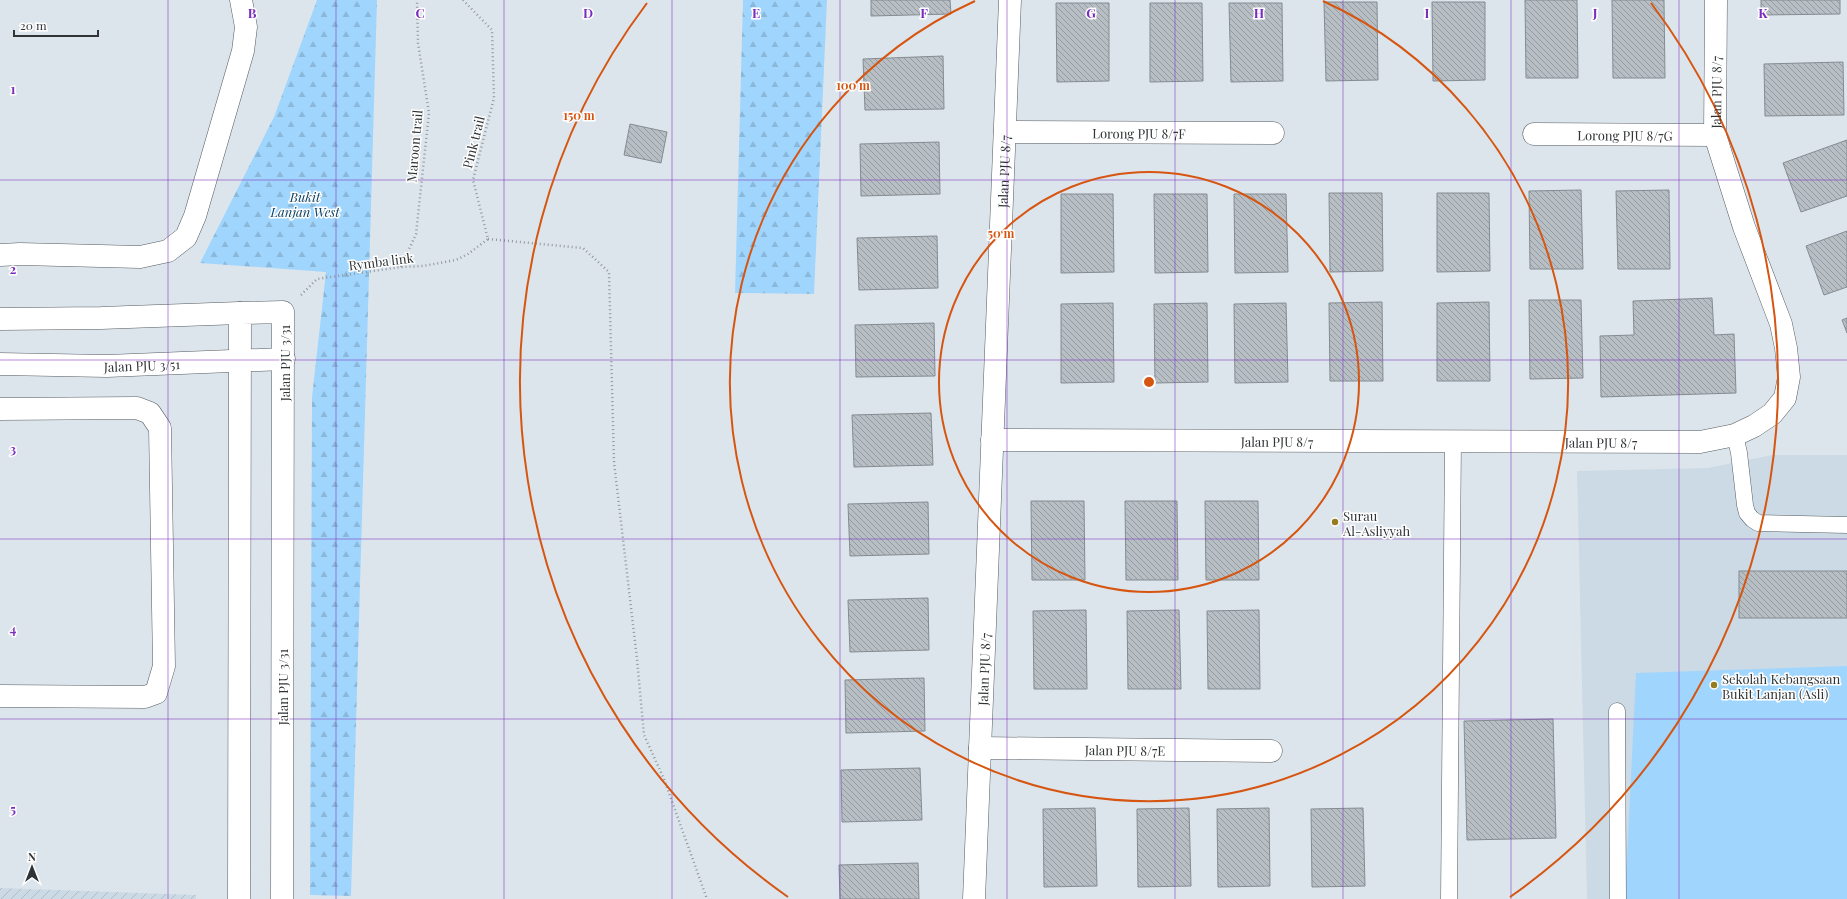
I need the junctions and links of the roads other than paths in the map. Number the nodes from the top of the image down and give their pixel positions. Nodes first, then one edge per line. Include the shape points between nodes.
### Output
1 (241, 0) edge
2 (1010, 0) edge
3 (1716, 0) edge
4 (1005, 132) junction
5 (1273, 133) dead end
6 (1534, 134) dead end
7 (1715, 135) junction
8 (0, 255) edge
9 (240, 313) junction
10 (0, 319) edge
11 (284, 359) junction
12 (241, 360) junction
13 (0, 364) edge
14 (0, 409) edge
15 (1735, 435) junction
16 (992, 440) junction
17 (1453, 442) junction
18 (1847, 525) edge
19 (0, 696) edge
20 (1617, 711) dead end
21 (980, 748) junction
22 (1271, 751) dead end
23 (239, 899) edge
24 (282, 899) edge
25 (974, 899) edge
26 (1449, 899) edge
27 (1618, 899) edge

1 - 8 street via 246,27 243,51 195,216 186,237 168,251 140,257
2 - 4 street, Jalan PJU 8/7
3 - 7 street, Jalan PJU 8/7
4 - 5 street, Lorong PJU 8/7F
4 - 16 street, Jalan PJU 8/7
6 - 7 street, Lorong PJU 8/7G
7 - 15 street, Jalan PJU 8/7 via 1744,227 1781,324 1789,377 1785,398 1772,414
9 - 10 street
9 - 11 street, Jalan PJU 3/31 via 283,312
9 - 12 street
11 - 12 street, Jalan PJU 3/51
11 - 24 street, Jalan PJU 3/31
12 - 13 street, Jalan PJU 3/51 via 107,366
12 - 23 street
14 - 19 street via 137,408 150,413 160,428 164,666 156,693 145,697
15 - 17 street, Jalan PJU 8/7 via 1700,442
15 - 18 lane via 1744,505 1752,519 1766,524
16 - 17 street, Jalan PJU 8/7
16 - 21 street, Jalan PJU 8/7
17 - 26 lane
20 - 27 lane
21 - 22 street, Jalan PJU 8/7E
21 - 25 street, Jalan PJU 8/7

